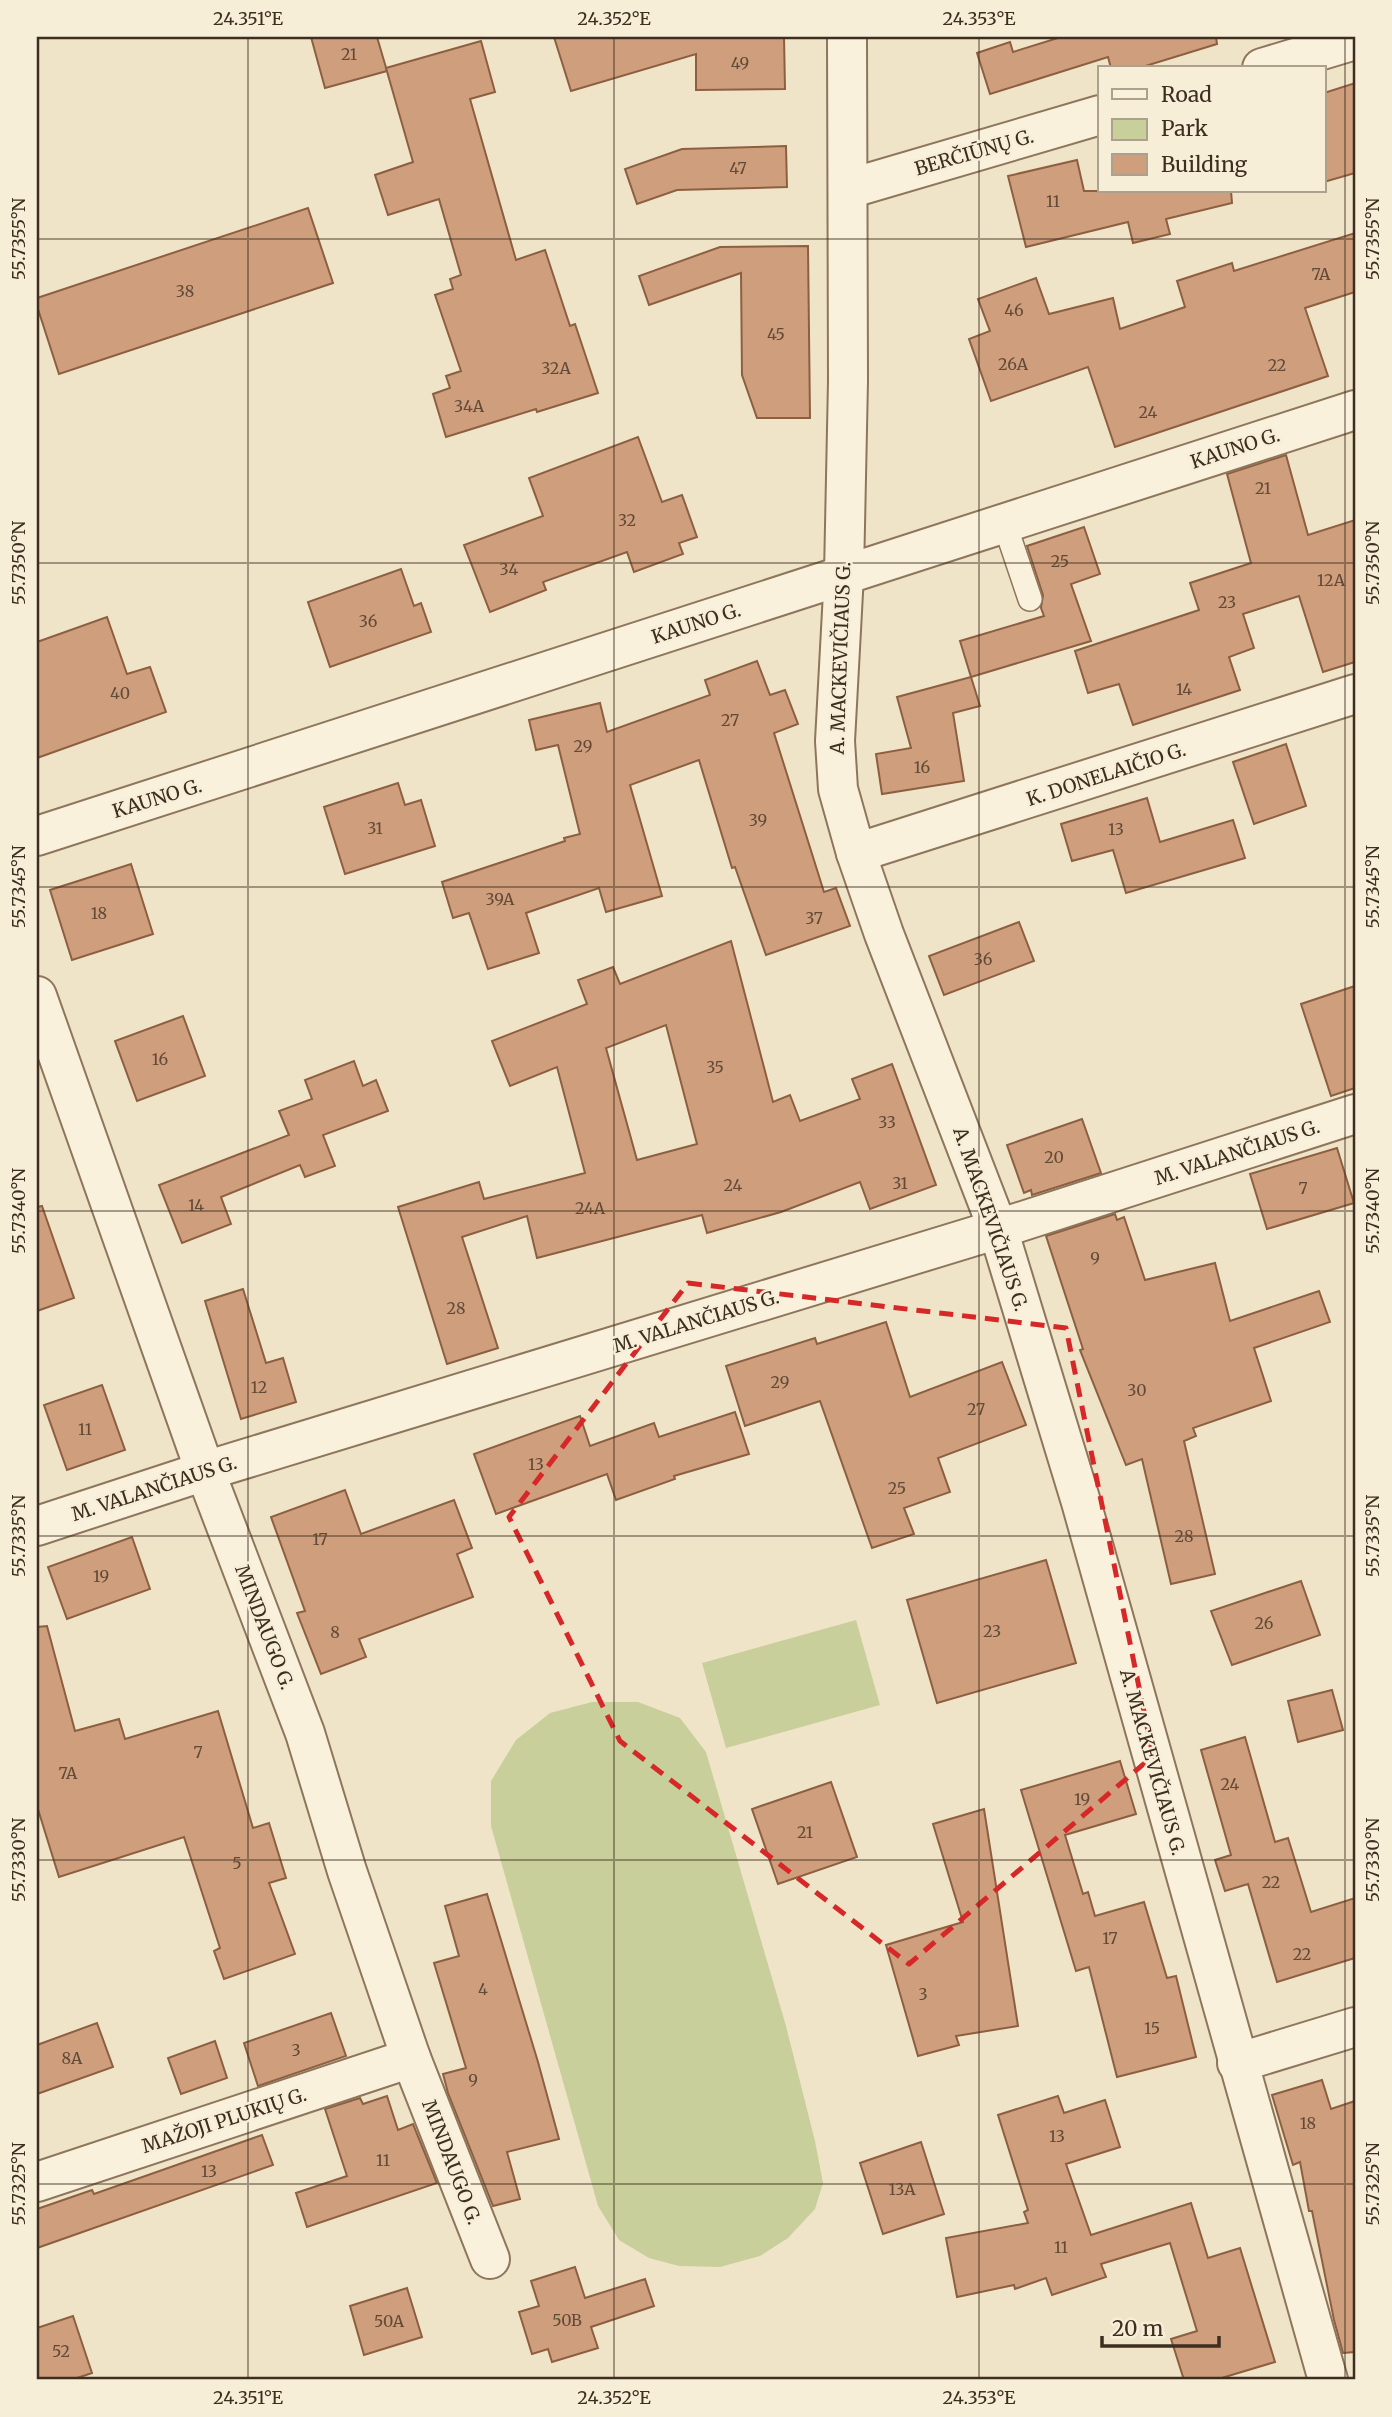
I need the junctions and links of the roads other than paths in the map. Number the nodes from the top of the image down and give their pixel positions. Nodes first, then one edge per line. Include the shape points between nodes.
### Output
1 (847, 37) edge
2 (1355, 40) edge
3 (1269, 66) edge
4 (1098, 117) edge
5 (848, 189) junction
6 (1355, 410) edge
7 (1004, 522) junction
8 (844, 574) junction
9 (1030, 599) dead end
10 (1355, 694) edge
11 (37, 836) edge
12 (856, 853) junction
13 (37, 996) edge
14 (1355, 1114) edge
15 (998, 1229) junction
16 (205, 1471) junction
17 (37, 1526) edge
18 (1355, 2026) edge
19 (411, 2057) junction
20 (1237, 2063) junction
21 (37, 2182) edge
22 (490, 2259) dead end
23 (1328, 2380) edge

1 - 5 street, A. MACKEVIČIAUS G.
2 - 3 street
4 - 5 street, BERČIŪNŲ G.
5 - 8 street, A. MACKEVIČIAUS G.
6 - 7 street, KAUNO G.
7 - 8 street, KAUNO G.
7 - 9 lane
8 - 11 street, KAUNO G.
8 - 12 street, A. MACKEVIČIAUS G. via 835,741 838,789
10 - 12 street, K. DONELAIČIO G.
12 - 15 street, A. MACKEVIČIAUS G.
13 - 16 street, MINDAUGO G.
14 - 15 street, M. VALANČIAUS G.
15 - 16 street, M. VALANČIAUS G.
15 - 20 street, A. MACKEVIČIAUS G. via 1081,1502
16 - 17 street, M. VALANČIAUS G.
16 - 19 street, MINDAUGO G. via 305,1733
18 - 20 street
19 - 21 street, MAŽOJI PLUKIŲ G.
19 - 22 street, MINDAUGO G.
20 - 23 street, A. MACKEVIČIAUS G.

